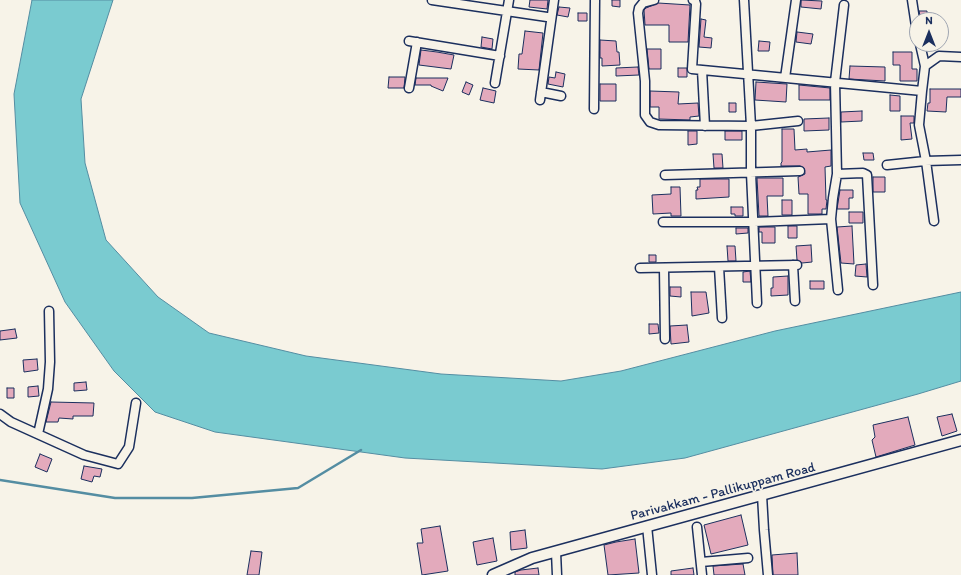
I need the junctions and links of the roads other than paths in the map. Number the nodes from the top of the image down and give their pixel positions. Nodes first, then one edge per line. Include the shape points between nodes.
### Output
1 (432, 0) edge
2 (509, 0) edge
3 (554, 0) edge
4 (595, 0) edge
5 (654, 0) edge
6 (693, 0) edge
7 (744, 0) edge
8 (796, 0) edge
9 (912, 0) edge
10 (844, 5) dead end
11 (508, 11) junction
12 (914, 12) edge
13 (547, 17) dead end
14 (922, 52) edge
15 (500, 56) junction
16 (961, 57) edge
17 (925, 66) junction
18 (702, 70) junction
19 (747, 74) junction
20 (785, 78) junction
21 (835, 82) junction
22 (495, 83) dead end
23 (409, 88) dead end
24 (922, 91) junction
25 (561, 96) dead end
26 (594, 109) dead end
27 (798, 121) dead end
28 (705, 126) junction
29 (751, 126) junction
30 (961, 160) edge
31 (926, 161) junction
32 (887, 165) dead end
33 (800, 171) dead end
34 (751, 173) junction
35 (837, 174) junction
36 (665, 175) dead end
37 (831, 219) junction
38 (934, 221) dead end
39 (663, 222) dead end
40 (754, 222) junction
41 (756, 266) junction
42 (719, 267) junction
43 (640, 268) dead end
44 (664, 268) junction
45 (874, 285) dead end
46 (838, 290) dead end
47 (795, 301) dead end
48 (758, 303) dead end
49 (49, 311) dead end
50 (722, 318) dead end
51 (665, 339) dead end
52 (136, 403) dead end
53 (0, 414) edge
54 (38, 434) junction
55 (961, 440) edge
56 (762, 495) junction
57 (647, 526) junction
58 (697, 527) dead end
59 (556, 552) junction
60 (748, 558) dead end
61 (701, 562) junction
62 (493, 575) edge
63 (557, 575) edge
64 (652, 575) edge
65 (702, 575) edge
66 (768, 575) edge

1 - 11 street
2 - 11 street
3 - 25 street via 540,96
4 - 26 street
5 - 28 street via 642,3 638,13 645,81 645,115 650,122 660,125
6 - 18 street via 696,4 692,69
7 - 19 street
8 - 20 street
9 - 12 street
10 - 21 street
11 - 13 street
11 - 15 street
14 - 17 street
15 - 22 street
15 - 23 street via 413,41
16 - 17 street via 940,56
17 - 24 street
18 - 19 street
18 - 28 street
19 - 20 street
19 - 29 street
20 - 21 street
21 - 24 street
21 - 35 street
24 - 31 street via 919,125
27 - 29 street
28 - 29 street
29 - 34 street
30 - 31 street
31 - 32 street
31 - 38 street
33 - 34 street
34 - 36 street
34 - 40 street
35 - 37 street
35 - 45 street via 863,172 867,176
37 - 40 street
37 - 46 street
39 - 40 street
40 - 41 street
41 - 42 street
41 - 47 street via 795,265
41 - 48 street
42 - 44 street
42 - 50 street
43 - 44 street
44 - 51 street
49 - 54 street via 48,389
52 - 54 street via 129,447 118,464 84,455
53 - 54 street
55 - 56 street, Parivakkam - Pallikuppam Road
56 - 57 street, Parivakkam - Pallikuppam Road
56 - 66 street
57 - 59 street, Parivakkam - Pallikuppam Road
57 - 64 street
58 - 61 street
59 - 62 street, Parivakkam - Pallikuppam Road via 532,558
59 - 63 street
60 - 61 street
61 - 65 street

